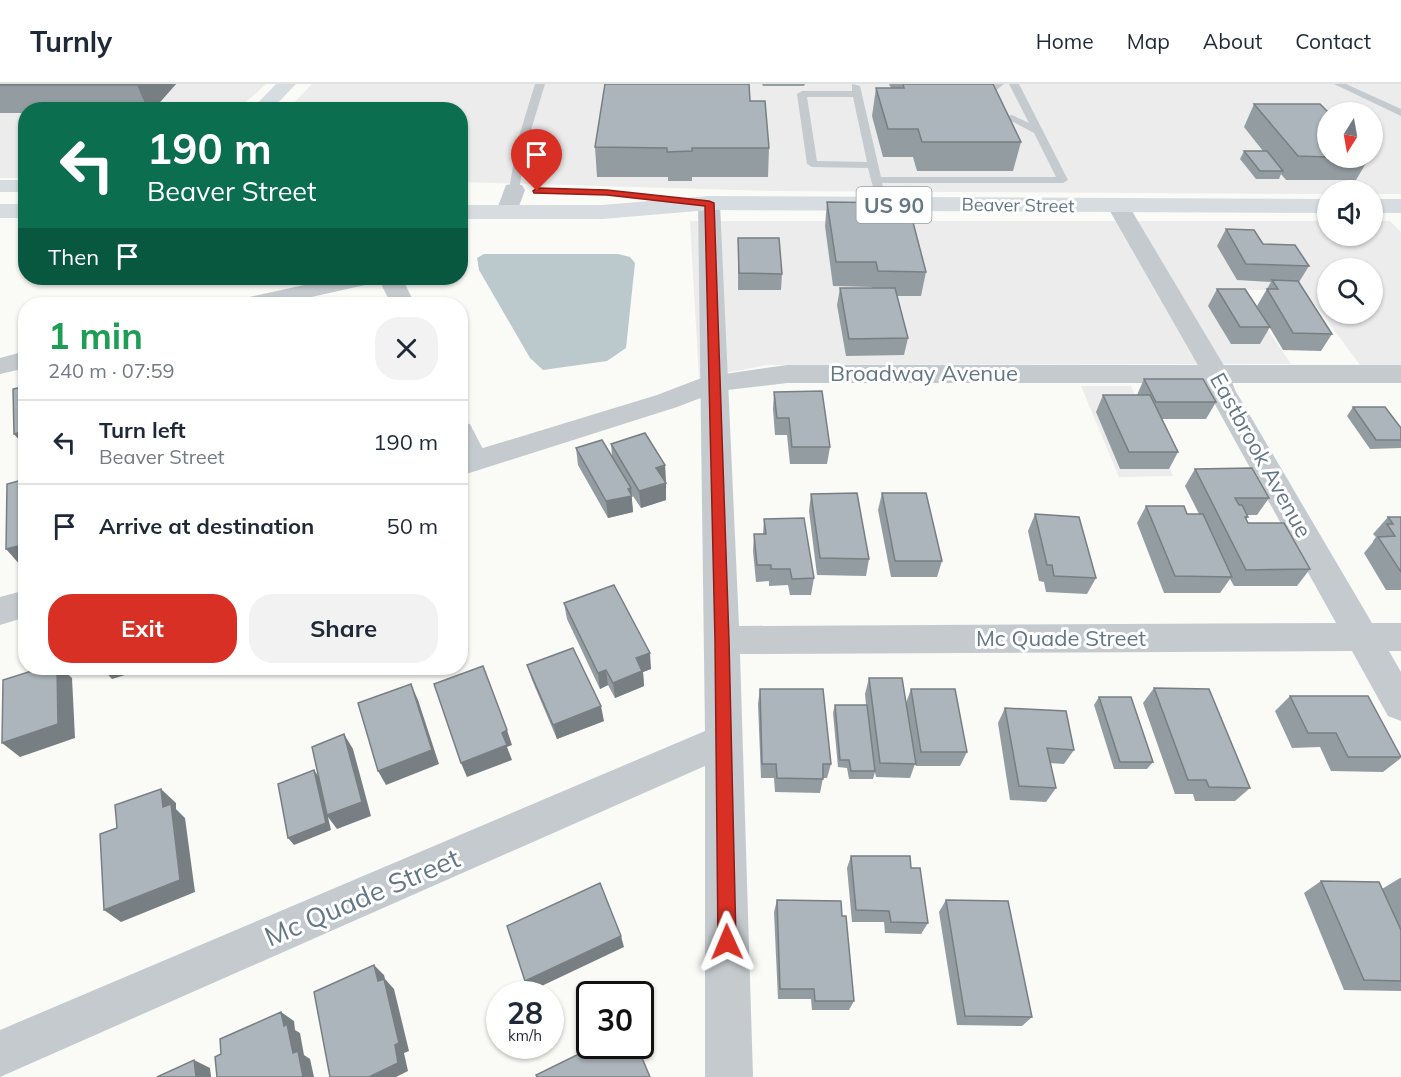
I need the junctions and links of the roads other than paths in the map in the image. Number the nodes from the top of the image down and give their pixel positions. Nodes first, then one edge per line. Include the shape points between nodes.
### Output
1 (287, 84) edge
2 (540, 84) edge
3 (1014, 84) edge
4 (1339, 84) edge
5 (855, 89) edge
6 (268, 102) edge
7 (1401, 113) edge
8 (1009, 117) edge
9 (1039, 132) junction
10 (873, 165) junction
11 (876, 180) junction
12 (965, 180) junction
13 (0, 186) edge
14 (18, 186) edge
15 (503, 190) junction
16 (537, 191) dead end
17 (560, 191) dead end
18 (709, 203) junction
19 (882, 204) junction
20 (976, 205) junction
21 (1118, 206) junction
22 (1317, 206) edge
23 (1383, 206) edge
24 (1401, 206) edge
25 (0, 211) edge
26 (18, 211) edge
27 (468, 212) edge
28 (507, 212) junction
29 (334, 285) edge
30 (280, 297) edge
31 (18, 361) edge
32 (0, 366) edge
33 (1216, 374) junction
34 (1401, 374) edge
35 (714, 382) junction
36 (468, 464) edge
37 (18, 605) edge
38 (0, 611) edge
39 (1362, 637) junction
40 (1401, 637) edge
41 (722, 640) junction
42 (1401, 705) edge
43 (724, 740) junction
44 (0, 1054) edge
45 (729, 1077) edge

1 - 6 main road
2 - 15 lane
3 - 9 lane
4 - 7 lane
5 - 10 lane
5 - 10 lane via 802,94 812,164
8 - 9 lane
9 - 12 lane via 1063,180
10 - 11 lane
11 - 12 lane
11 - 19 lane
12 - 20 lane
13 - 14 main road
15 - 16 main road
15 - 28 street
17 - 18 main road, Beaver Street / US 90
18 - 19 main road, Beaver Street / US 90
18 - 28 main road, Beaver Street / US 90 via 602,212
18 - 35 street
19 - 20 main road, Beaver Street / US 90
20 - 21 main road, Beaver Street / US 90
21 - 22 main road, Beaver Street / US 90
21 - 33 street, Eastbrook Avenue
23 - 24 main road
25 - 26 main road
27 - 28 main road, Beaver Street / US 90
29 - 30 street
31 - 32 street
33 - 34 street, Broadway Avenue
33 - 35 street, Broadway Avenue via 826,373
33 - 39 street, Eastbrook Avenue via 1221,390
35 - 36 street, Broadway Avenue via 667,401
35 - 41 street
37 - 38 street
39 - 40 street, Mc Quade Street
39 - 41 street, Mc Quade Street
39 - 42 street, Eastbrook Avenue
41 - 43 street
43 - 44 street, Mc Quade Street
43 - 45 street

